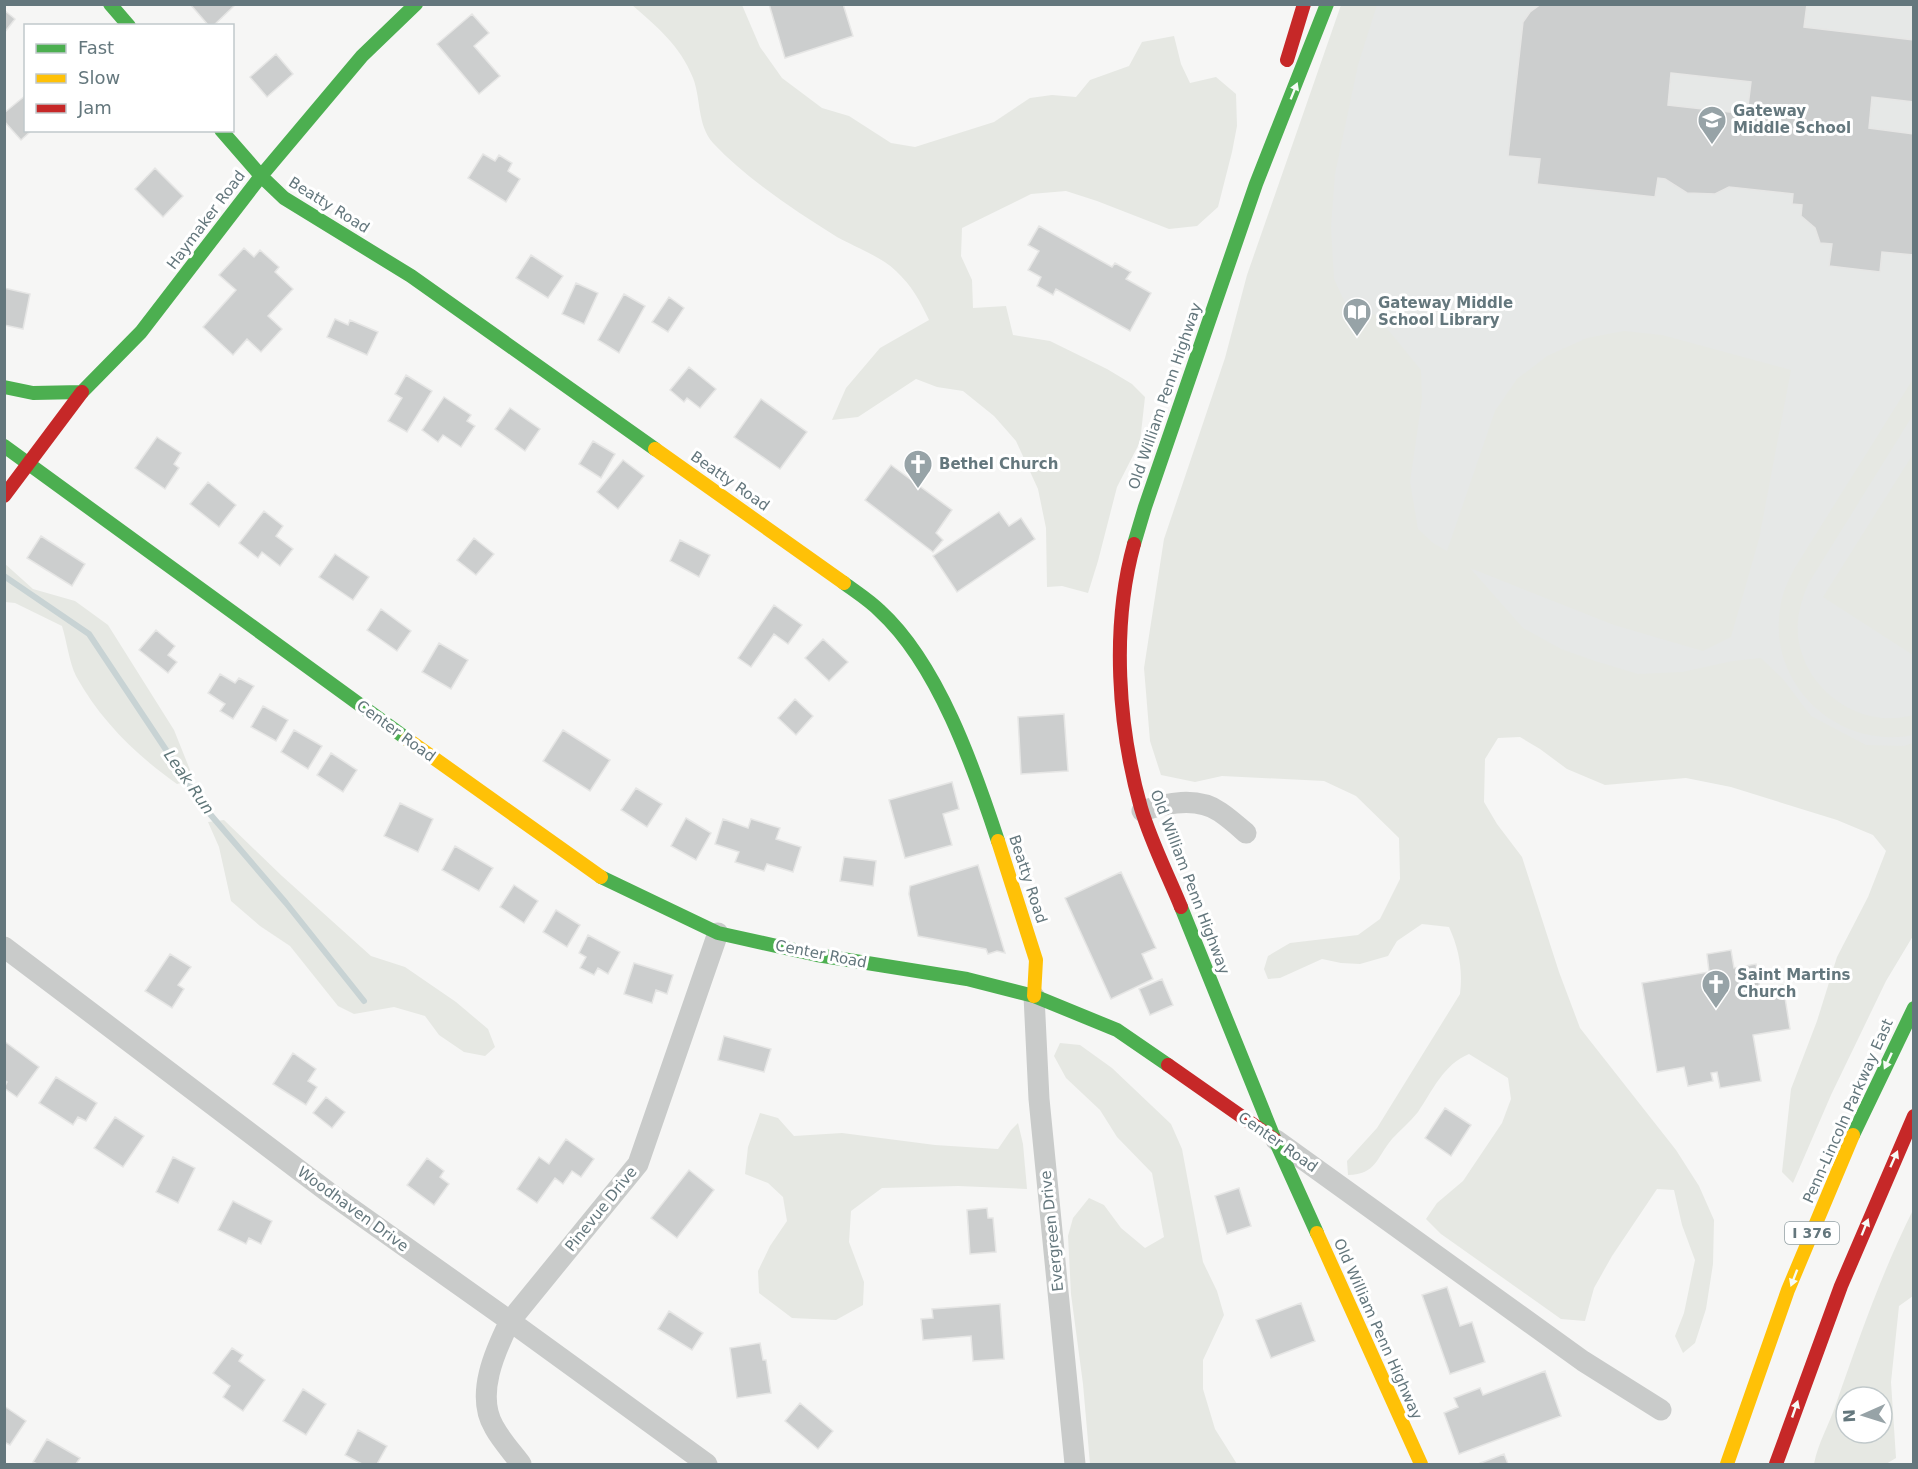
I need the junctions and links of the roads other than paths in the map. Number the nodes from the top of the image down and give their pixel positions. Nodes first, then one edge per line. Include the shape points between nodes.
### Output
1 (110, 4) edge
2 (416, 4) edge
3 (1304, 4) edge
4 (1326, 4) edge
5 (127, 24) edge
6 (1283, 72) dead end
7 (1278, 92) dead end
8 (223, 132) edge
9 (261, 176) junction
10 (1256, 184) junction
11 (4, 387) edge
12 (82, 392) junction
13 (4, 446) edge
14 (28, 462) junction
15 (4, 496) edge
16 (1142, 811) junction
17 (1246, 833) dead end
18 (718, 933) junction
19 (4, 947) edge
20 (1034, 996) junction
21 (1914, 1008) edge
22 (1914, 1116) edge
23 (1275, 1140) junction
24 (510, 1321) junction
25 (1661, 1410) dead end
26 (521, 1464) edge
27 (707, 1464) edge
28 (1075, 1464) edge
29 (1420, 1464) edge
30 (1727, 1464) edge
31 (1776, 1464) edge

1 - 5 main road
2 - 9 main road, Haymaker Road via 362,56
3 - 6 main road
10 -> 4 main road, Old William Penn Highway
7 - 10 main road, Old William Penn Highway
8 - 9 main road, Beatty Road
9 - 12 main road, Haymaker Road via 141,332
9 - 20 main road, Beatty Road via 284,198 411,276 880,610 903,635 930,677 974,771 1036,960
10 - 16 main road, Old William Penn Highway via 1145,507 1130,564 1121,614 1120,663 1129,750
11 - 12 main road via 42,395
12 - 14 main road, Haymaker Road
13 - 14 main road, Center Road
14 - 15 main road, Haymaker Road
14 - 18 main road, Center Road via 600,876
16 - 17 street via 1166,803 1193,802 1218,810
16 - 23 main road, Old William Penn Highway
18 - 20 main road, Center Road via 817,956 967,979
18 - 24 street, Pinevue Drive via 638,1164
19 - 24 street, Woodhaven Drive via 328,1192
20 - 23 main road, Center Road via 1117,1030
20 - 28 street, Evergreen Drive via 1039,1099
21 -> 30 main road, Penn-Lincoln Parkway East / I 376 via 1868,1103 1798,1269
31 -> 22 main road, I 376 via 1841,1286
23 - 25 street, Center Road via 1584,1361
23 - 29 main road, Old William Penn Highway
24 - 26 street, Pinevue Drive via 496,1349 485,1392 492,1425
24 - 27 street, Woodhaven Drive

